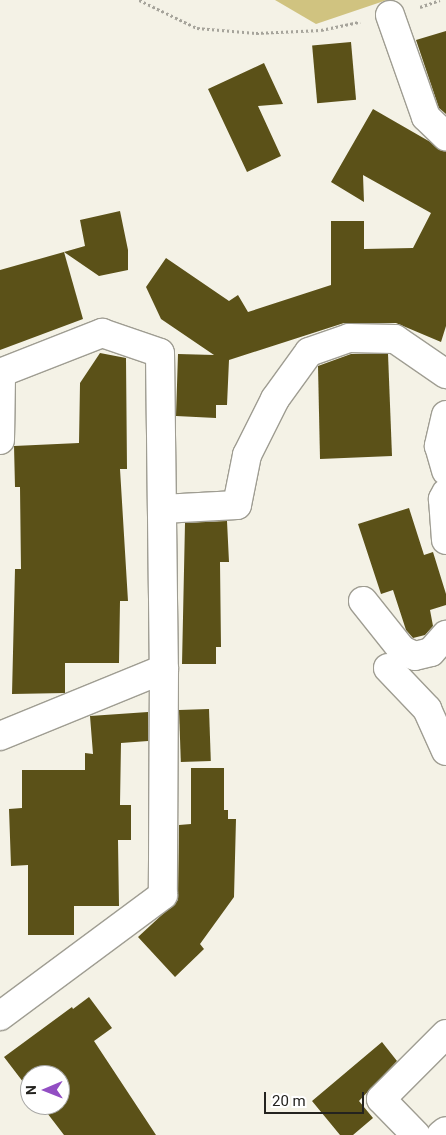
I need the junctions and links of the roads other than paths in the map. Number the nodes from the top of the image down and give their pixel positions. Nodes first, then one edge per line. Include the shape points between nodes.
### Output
1 (390, 15) road end
2 (446, 136) edge
3 (1, 373) edge
4 (446, 374) edge
5 (446, 415) edge
6 (0, 440) edge
7 (446, 471) edge
8 (446, 493) edge
9 (162, 509) junction
10 (446, 540) edge
11 (363, 601) dead end
12 (446, 635) edge
13 (388, 668) dead end
14 (164, 669) junction
15 (0, 736) edge
16 (446, 751) edge
17 (0, 1016) edge
18 (446, 1034) edge
19 (446, 1131) edge
20 (416, 1135) edge
21 (442, 1135) edge

1 - 2 main road via 426,117
3 - 6 main road
3 - 9 main road via 102,332 160,353
4 - 9 main road via 395,339 349,338 309,352 275,398 247,455 237,505
5 - 7 main road via 439,446
8 - 10 main road via 443,499
9 - 14 main road
11 - 12 main road via 402,650 415,656 430,652
13 - 16 main road via 426,709
14 - 15 main road
14 - 17 main road via 163,895
18 - 20 main road via 381,1099
19 - 21 main road

